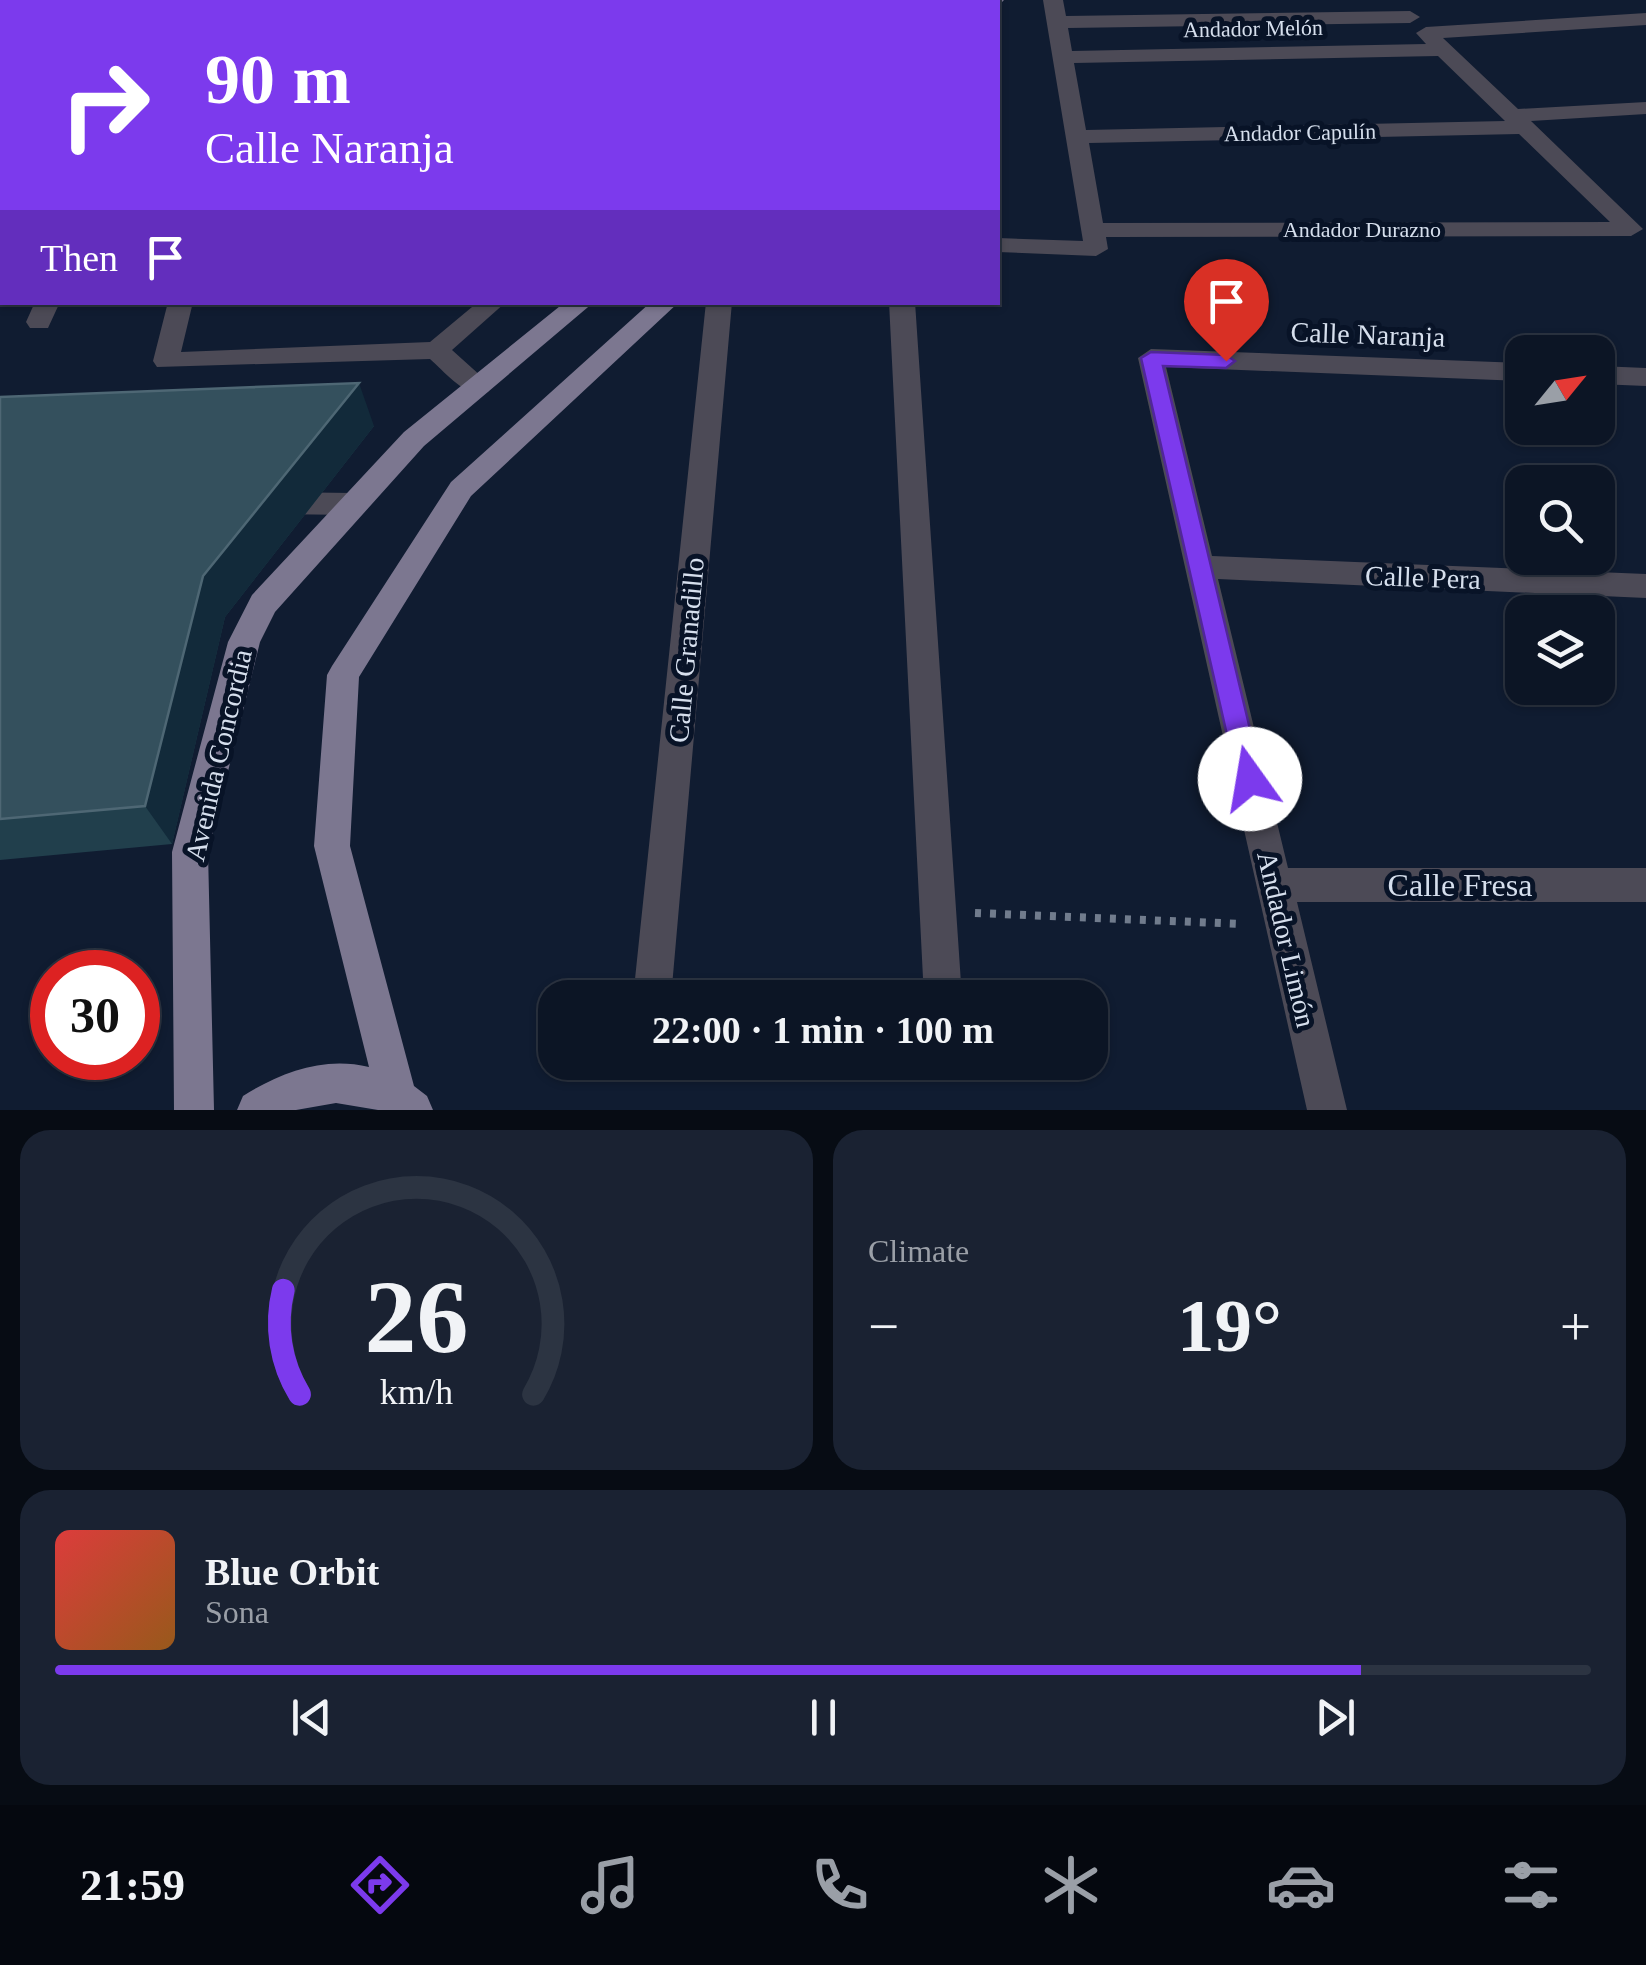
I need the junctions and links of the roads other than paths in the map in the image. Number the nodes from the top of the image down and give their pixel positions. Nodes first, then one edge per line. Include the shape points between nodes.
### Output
1 (1392, 0) edge
2 (1055, 11) edge
3 (1646, 18) edge
4 (1418, 25) junction
5 (1444, 50) junction
6 (1063, 57) junction
7 (1646, 108) edge
8 (1518, 121) junction
9 (1076, 137) junction
10 (1094, 239) junction
11 (1000, 245) edge
12 (179, 305) edge
13 (490, 305) edge
14 (578, 305) edge
15 (664, 305) edge
16 (719, 305) edge
17 (902, 305) edge
18 (436, 350) junction
19 (1151, 358) joint
20 (1505, 371) edge
21 (1615, 375) edge
22 (1646, 376) edge
23 (479, 386) junction
24 (239, 502) edge
25 (354, 504) junction
26 (1200, 567) junction
27 (1646, 586) edge
28 (209, 772) junction
29 (172, 774) dead end
30 (1274, 884) junction
31 (1646, 885) edge
32 (654, 980) edge
33 (942, 980) edge
34 (404, 1102) edge
35 (194, 1110) edge
36 (257, 1110) edge
37 (1327, 1110) edge

1 - 4 street
2 - 4 street
2 - 6 street
3 - 4 street
4 - 5 street
5 - 6 street, Andador Melón
5 - 8 street
6 - 9 street
7 - 8 street, Andador Capulín
8 - 9 street, Andador Capulín
8 - 10 street, Andador Durazno via 1631,229
9 - 10 street
10 - 11 street, Andador Durazno
12 - 18 street via 166,361
13 - 18 street
14 - 23 main road, Avenida Concordia
15 - 34 main road via 462,489 343,675 332,846
16 - 32 street, Calle Granadillo
17 - 33 street
18 - 23 street
19 - 20 street, Calle Naranja
19 - 26 street, Andador Limón
21 - 22 street
23 - 25 main road, Avenida Concordia via 414,439
24 - 25 street
25 - 28 main road, Avenida Concordia via 263,604 244,642
26 - 27 street, Calle Pera
26 - 30 street, Andador Limón
28 - 29 street
28 - 35 main road, Avenida Concordia via 190,852
30 - 31 street, Calle Fresa
30 - 37 street, Andador Limón
34 - 36 main road via 357,1082 313,1084

